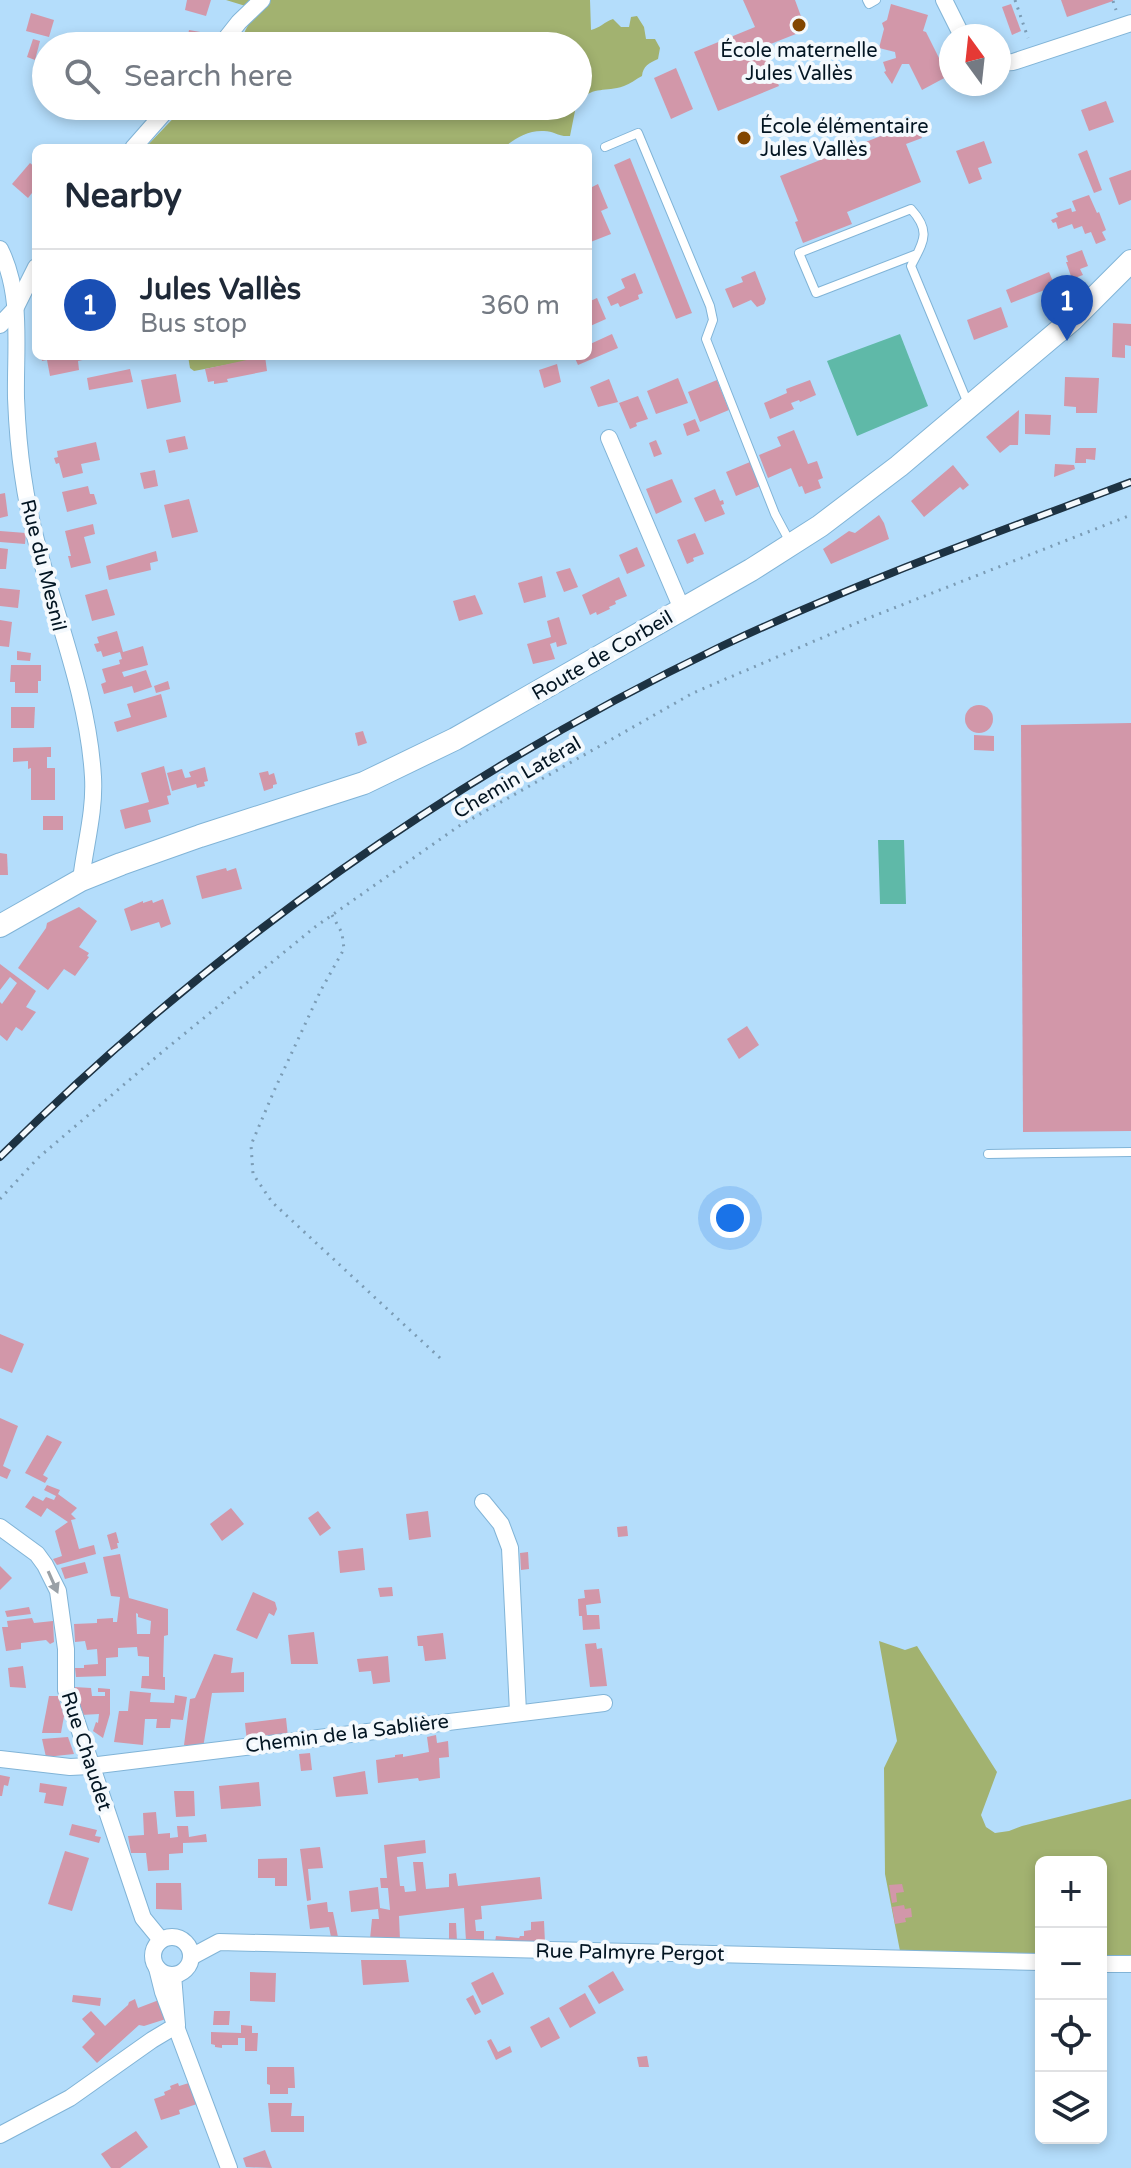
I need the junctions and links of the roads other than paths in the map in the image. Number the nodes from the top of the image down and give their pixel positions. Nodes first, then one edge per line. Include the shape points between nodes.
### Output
1 (262, 0) edge
2 (867, 0) edge
3 (876, 0) edge
4 (944, 0) edge
5 (1127, 15) edge
6 (956, 24) edge
7 (231, 32) edge
8 (1011, 62) edge
9 (158, 120) edge
10 (137, 144) edge
11 (605, 147) dead end
12 (0, 249) edge
13 (917, 254) junction
14 (1131, 261) edge
15 (32, 275) edge
16 (15, 309) junction
17 (0, 325) edge
18 (969, 406) junction
19 (609, 438) dead end
20 (791, 544) junction
21 (682, 609) junction
22 (81, 880) junction
23 (0, 926) edge
24 (1131, 1152) edge
25 (988, 1154) dead end
26 (483, 1502) dead end
27 (0, 1527) edge
28 (604, 1703) dead end
29 (518, 1712) junction
30 (0, 1759) edge
31 (90, 1766) junction
32 (161, 1940) junction
33 (184, 1941) junction
34 (219, 1942) junction
35 (191, 1957) junction
36 (1035, 1962) edge
37 (1107, 1964) edge
38 (1131, 1964) edge
39 (157, 1968) junction
40 (173, 1975) junction
41 (177, 2025) junction
42 (0, 2135) edge
43 (229, 2168) edge

1 - 7 street
2 - 3 lane
4 - 6 street
5 - 8 street
9 - 10 street
11 - 20 lane via 638,133 710,306 713,320 706,339
12 - 16 street, Rue du Mesnil via 11,275
13 - 13 lane via 924,240 922,221 911,209 799,253 816,293
13 - 18 lane via 911,266
14 - 18 main road, Route de Corbeil via 1073,319
15 - 16 street
16 - 17 street
16 - 22 street, Rue du Mesnil via 24,485 90,750 93,806
18 - 20 main road, Route de Corbeil via 899,466
19 - 21 street
20 - 21 main road, Route de Corbeil
21 - 22 main road, Route de Corbeil via 455,739 364,783
22 - 23 main road, Route de Corbeil
24 - 25 lane
26 - 29 street via 501,1524 510,1548
27 -> 31 street, Rue Chaudet via 37,1554 58,1591 66,1690
28 - 29 street, Chemin de la Sablière
29 - 31 street, Chemin de la Sablière
30 - 31 street, Chemin de la Sablière
31 - 32 street, Rue Chaudet via 143,1918
32 - 33 street
32 - 39 street via 153,1956
33 - 34 street, Rue Palmyre Pergot
33 - 35 street
34 - 35 street, Rue Palmyre Pergot
34 - 36 street, Rue Palmyre Pergot
35 - 40 street via 183,1971
37 - 38 street
39 - 40 street
39 - 41 street
40 - 41 street
41 - 42 street via 70,2098
41 - 43 street

